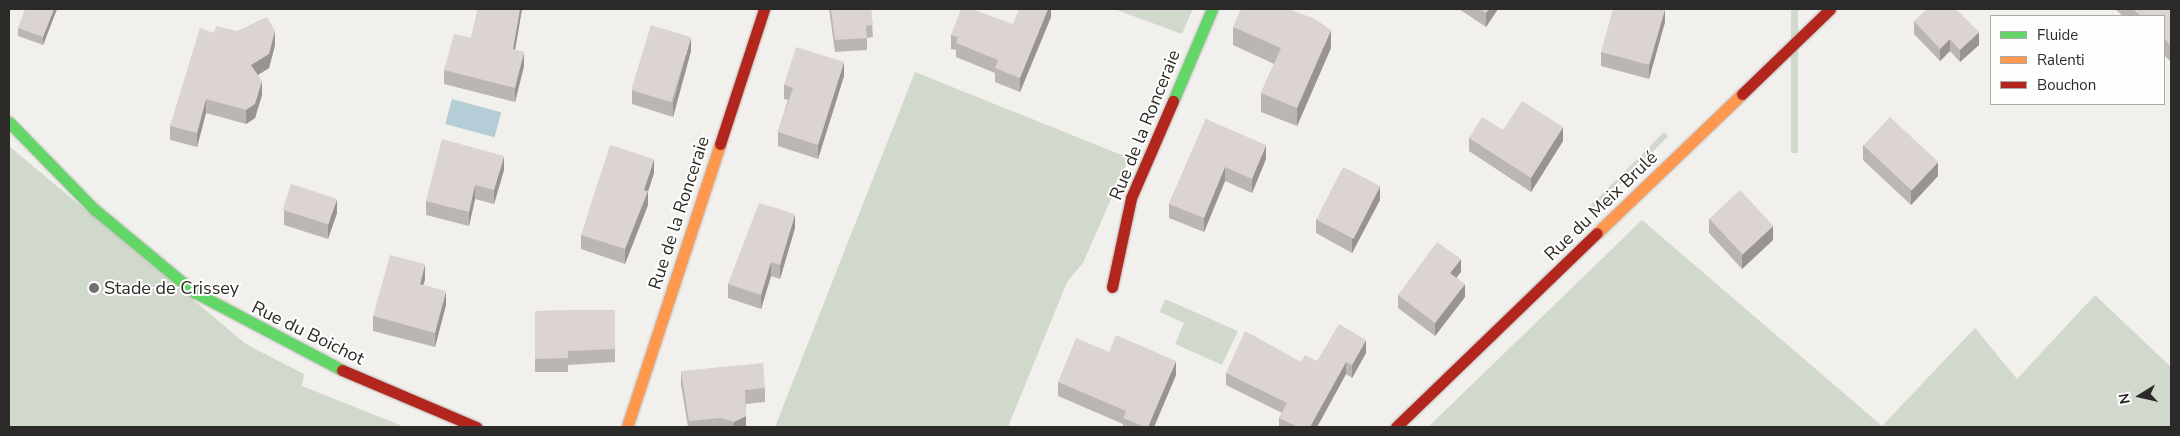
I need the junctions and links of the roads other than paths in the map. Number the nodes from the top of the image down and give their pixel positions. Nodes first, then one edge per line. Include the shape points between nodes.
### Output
1 (764, 9) edge
2 (1212, 9) edge
3 (1830, 9) edge
4 (9, 122) edge
5 (1112, 287) dead end
6 (476, 427) edge
7 (627, 427) edge
8 (1396, 427) edge

1 - 7 street, Rue de la Ronceraie
2 - 5 street, Rue de la Ronceraie via 1131,198
3 - 8 street, Rue du Meix Brulé
4 - 6 street, Rue du Boichot via 94,209 194,292 332,366

